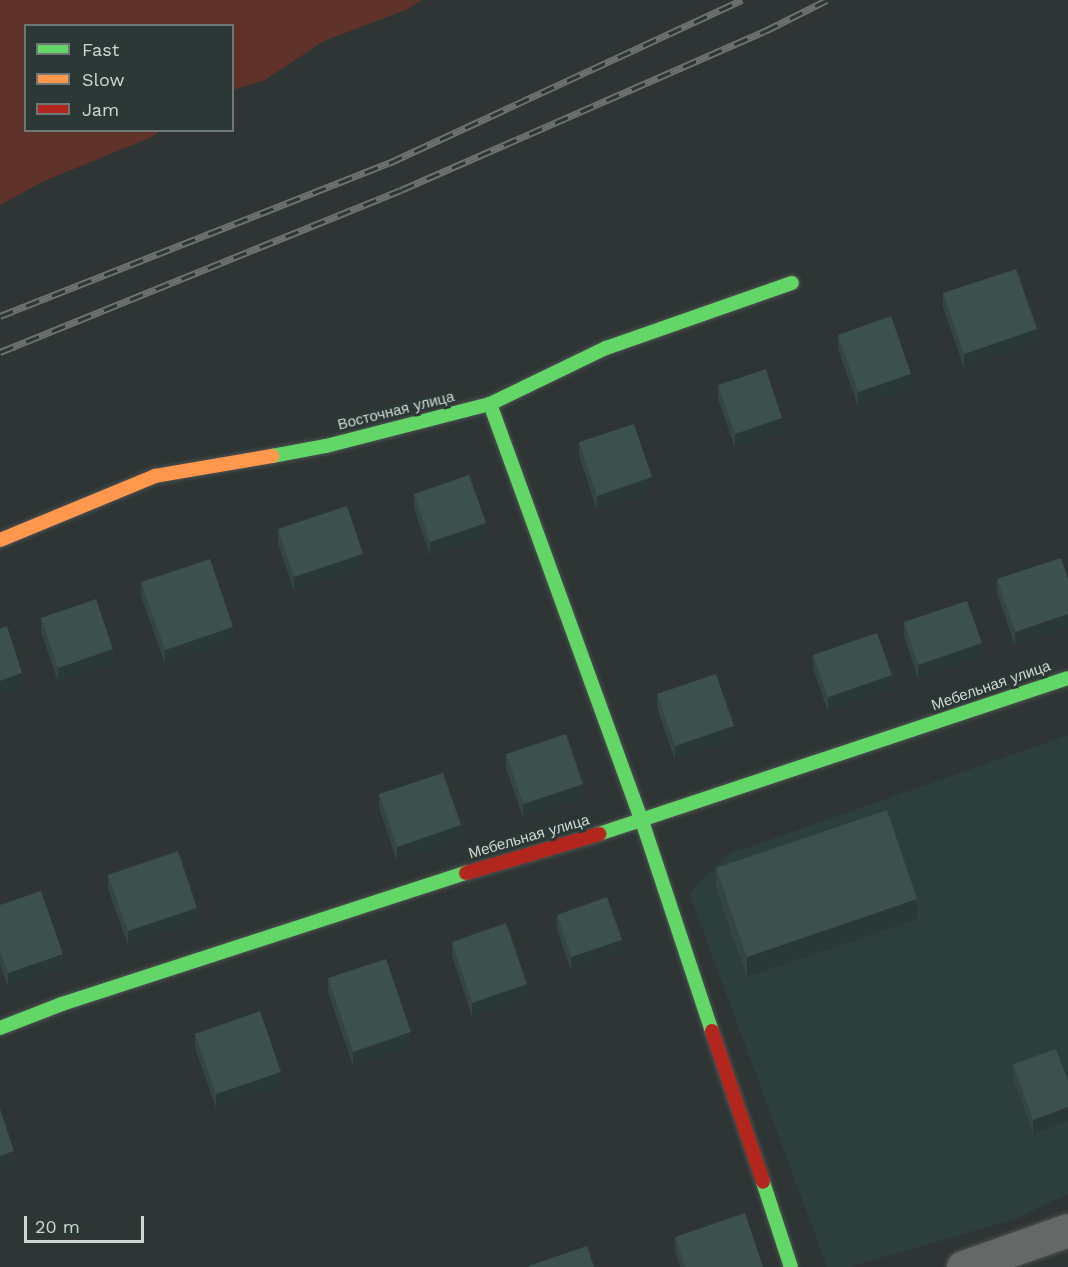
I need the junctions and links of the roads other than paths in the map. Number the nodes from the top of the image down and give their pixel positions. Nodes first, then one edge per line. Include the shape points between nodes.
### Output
1 (792, 283) dead end
2 (490, 404) junction
3 (0, 540) edge
4 (1068, 678) edge
5 (642, 821) junction
6 (0, 1028) edge
7 (1068, 1230) edge
8 (791, 1267) edge
9 (963, 1267) edge

1 - 2 street, Восточная улица via 606,348
2 - 3 street, Восточная улица via 326,447 154,476
2 - 5 street
4 - 5 street, Мебельная улица
5 - 6 street, Мебельная улица via 447,878 62,1004
5 - 8 street
7 - 9 street

